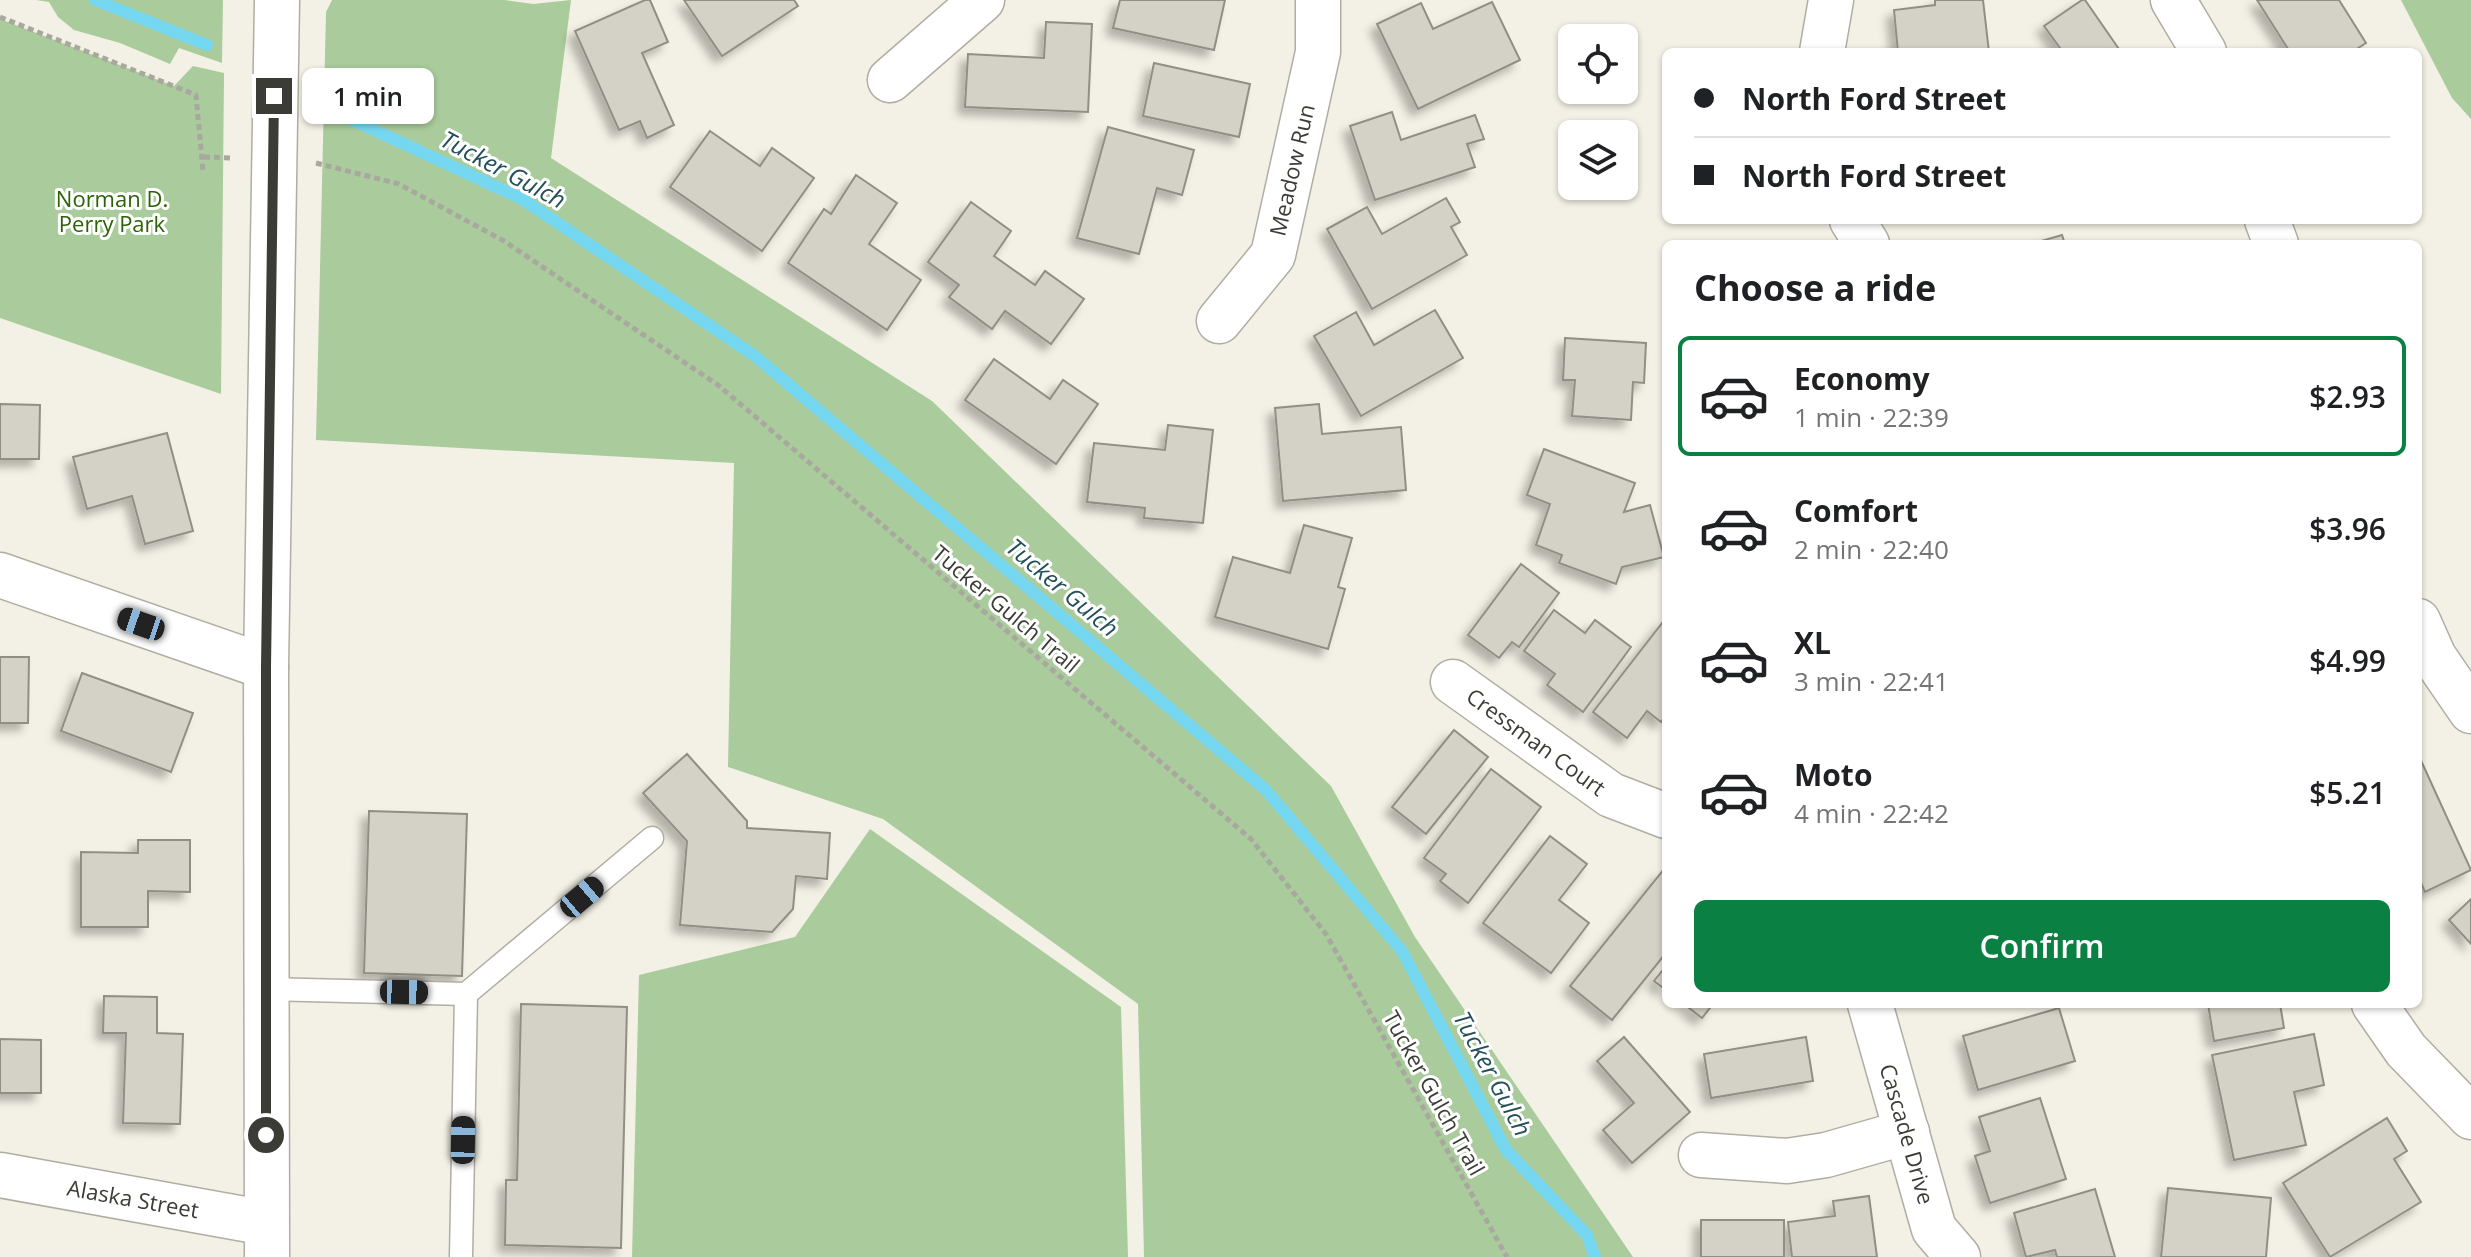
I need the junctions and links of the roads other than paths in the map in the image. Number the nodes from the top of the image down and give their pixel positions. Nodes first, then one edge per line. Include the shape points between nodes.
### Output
1 (277, 0) edge
2 (982, 0) edge
3 (1318, 0) edge
4 (1831, 0) edge
5 (2173, 0) edge
6 (1823, 48) edge
7 (2202, 48) edge
8 (890, 80) dead end
9 (1219, 321) dead end
10 (0, 575) edge
11 (2422, 630) edge
12 (266, 667) junction
13 (1453, 682) dead end
14 (2471, 711) edge
15 (1662, 814) edge
16 (652, 838) dead end
17 (266, 989) junction
18 (466, 994) junction
19 (1871, 1008) edge
20 (2377, 1008) edge
21 (2471, 1117) edge
22 (1907, 1132) junction
23 (1701, 1155) dead end
24 (0, 1175) edge
25 (266, 1240) edge
26 (461, 1257) edge
27 (1958, 1257) edge

1 - 12 street
2 - 8 street
3 - 9 street, Meadow Run via 1318,52 1273,255
4 - 6 street
5 - 7 street
10 - 12 street
11 - 14 street
12 - 17 street
13 - 15 street, Cressman Court via 1611,795
16 - 18 lane
17 - 18 lane
17 - 25 street
18 - 26 lane
19 - 22 street, Cascade Drive
20 - 21 street via 2406,1050
22 - 23 street via 1787,1161
22 - 27 street, Cascade Drive via 1934,1229
24 - 25 street, Alaska Street

